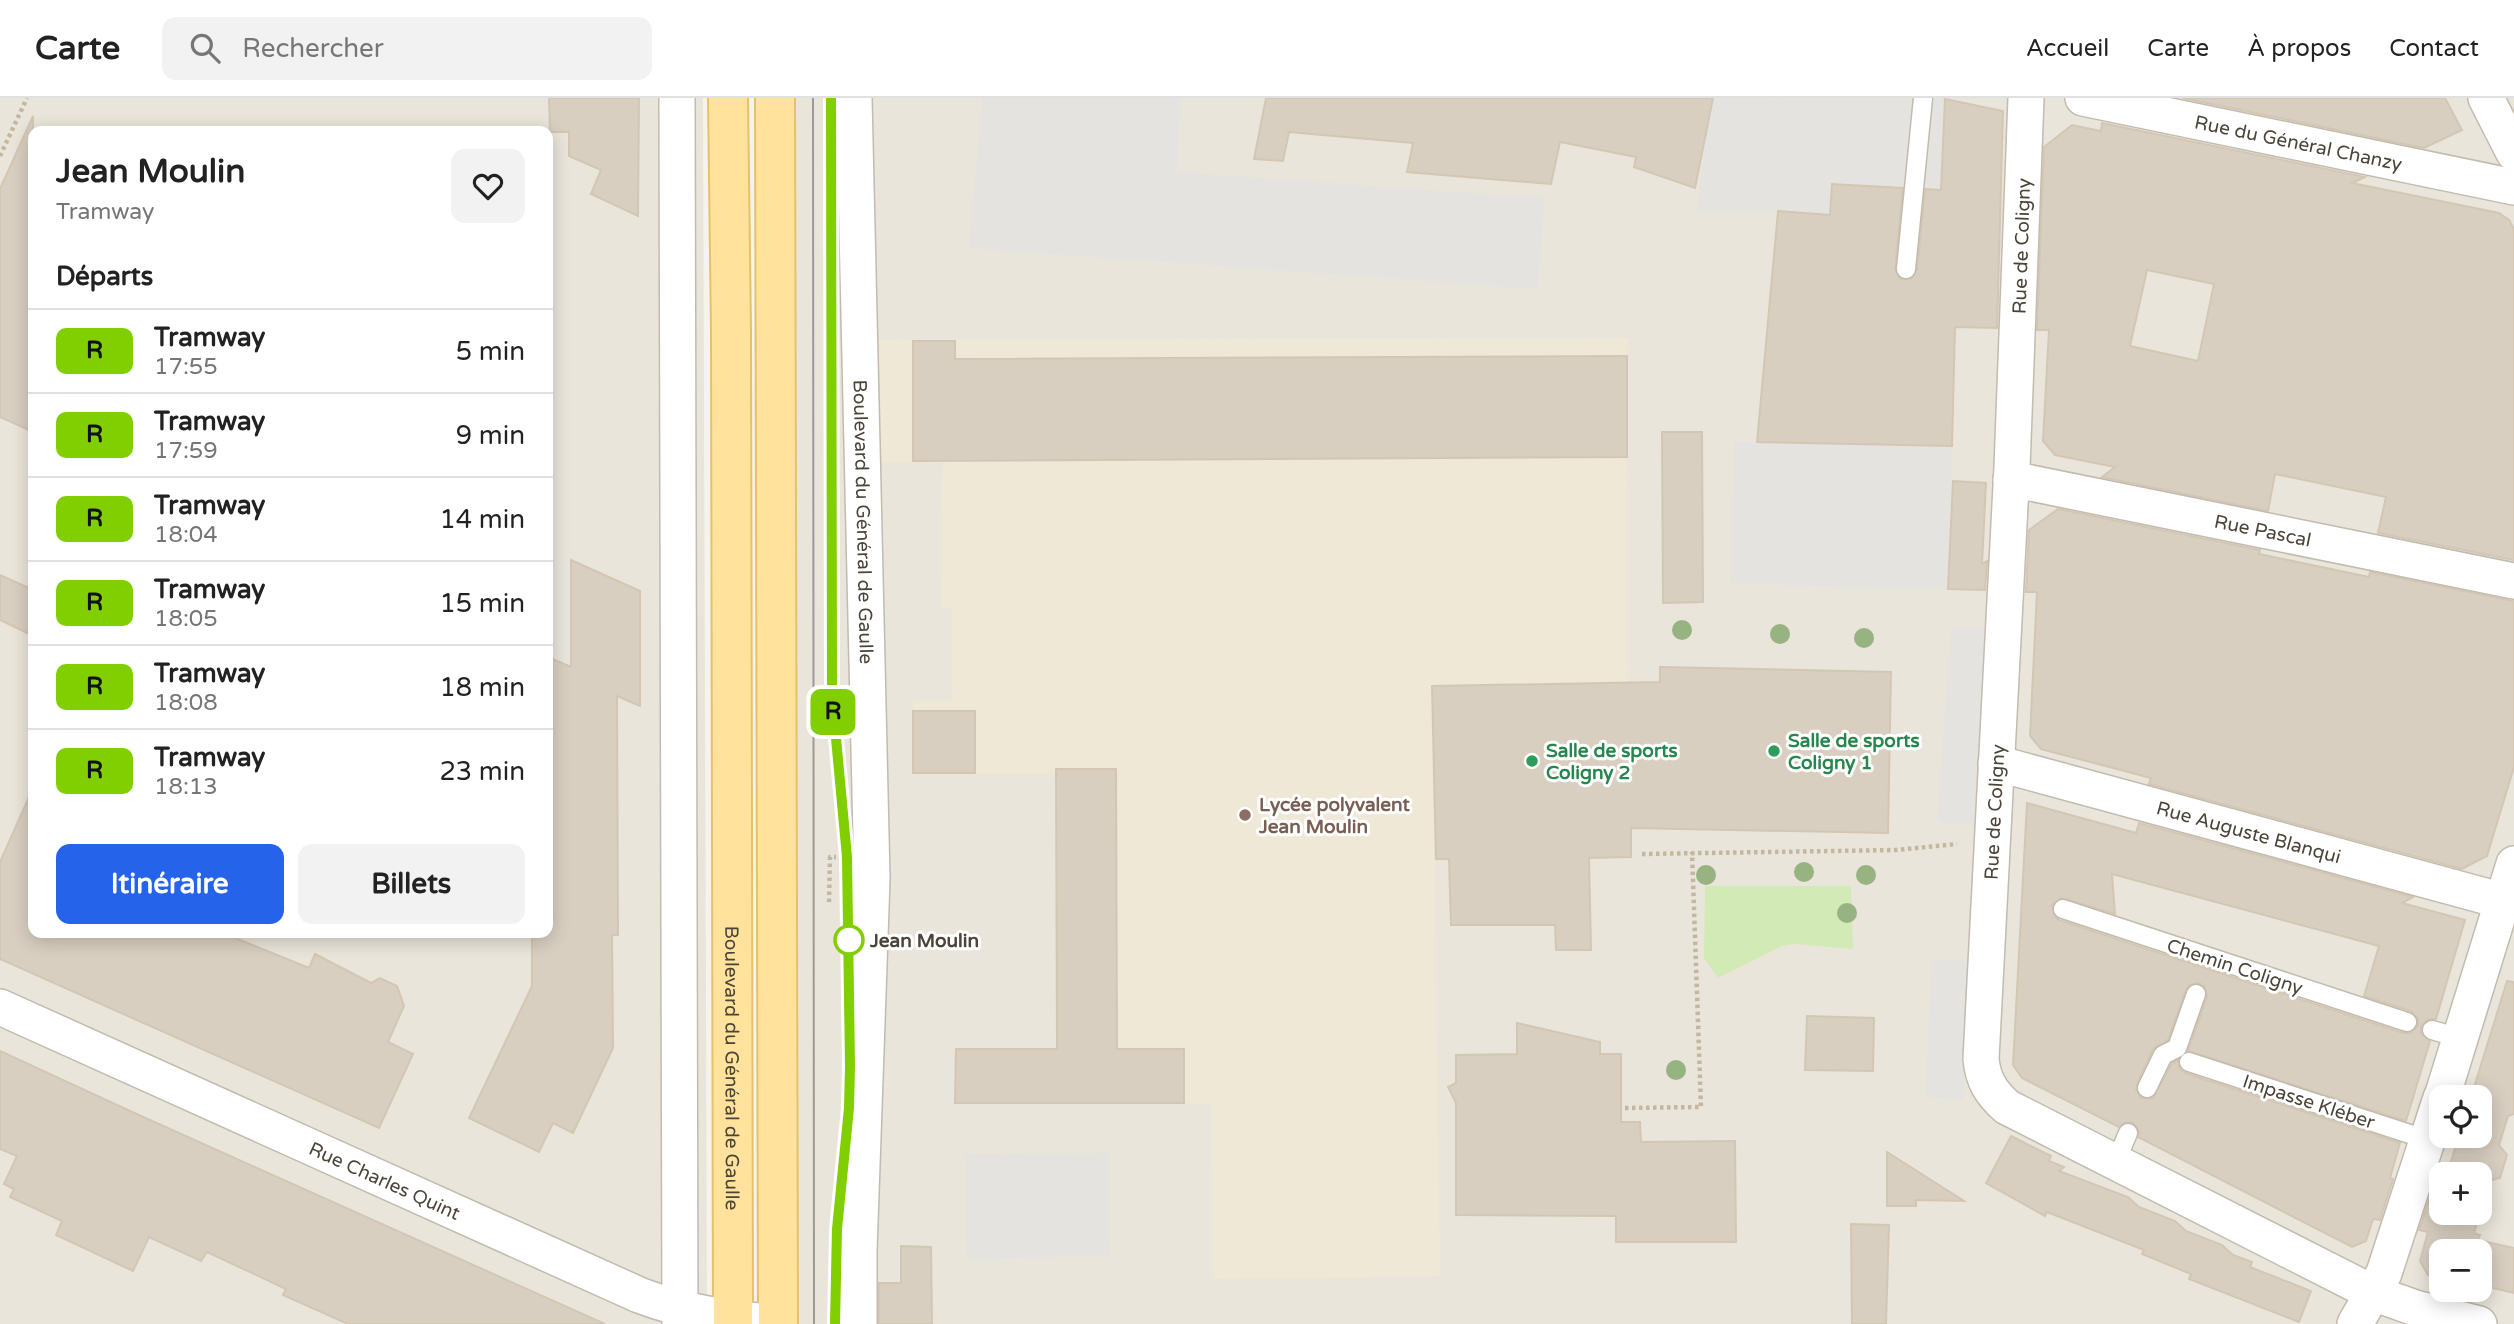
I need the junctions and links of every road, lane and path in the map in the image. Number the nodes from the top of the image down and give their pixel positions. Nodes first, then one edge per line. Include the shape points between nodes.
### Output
1 (27, 98) edge
2 (677, 98) edge
3 (728, 98) edge
4 (775, 98) edge
5 (854, 98) edge
6 (1923, 98) edge
7 (2026, 98) edge
8 (2083, 98) edge
9 (2486, 98) edge
10 (2514, 153) edge
11 (0, 156) edge
12 (2514, 187) edge
13 (1906, 269) dead end
14 (2011, 479) junction
15 (2514, 581) edge
16 (1996, 763) junction
17 (1993, 841) junction
18 (1692, 852) junction
19 (1642, 855) dead end
20 (2514, 864) edge
21 (2503, 901) junction
22 (2063, 909) dead end
23 (2196, 994) dead end
24 (0, 1007) edge
25 (2407, 1022) dead end
26 (2189, 1062) dead end
27 (2442, 1085) edge
28 (2147, 1088) dead end
29 (1625, 1108) dead end
30 (2429, 1137) edge
31 (2428, 1140) junction
32 (2373, 1293) junction
33 (680, 1317) edge
34 (733, 1321) edge
35 (778, 1323) edge
36 (859, 1324) edge
37 (2355, 1324) edge
38 (2479, 1324) edge

1 - 11 path
2 - 33 street
3 - 34 main road, Boulevard du Général de Gaulle
4 - 35 main road
5 - 36 street, Boulevard du Général de Gaulle via 872,878
6 - 13 lane
7 - 14 street, Rue de Coligny
8 - 12 street, Rue du Général Chanzy
9 - 10 street
14 - 15 street, Rue Pascal
14 - 16 street, Rue de Coligny
16 - 17 street, Rue de Coligny
16 - 21 street, Rue Auguste Blanqui
17 - 18 path via 1896,850
17 - 32 street, Rue de Coligny via 1981,1059 1982,1073 1995,1097 2007,1107 2121,1148
18 - 19 path
18 - 29 path via 1701,1107
20 - 21 street
21 - 27 street via 2446,1034
22 - 25 lane, Chemin Coligny
23 - 28 lane via 2177,1048 2163,1055
24 - 33 street, Rue Charles Quint via 632,1291
26 - 31 lane, Impasse Kléber
30 - 31 street
31 - 32 street
32 - 37 street
32 - 38 street, Rue de Coligny
33 - 34 street, Rue Charles Quint
34 - 35 street, Rue Charles Quint

